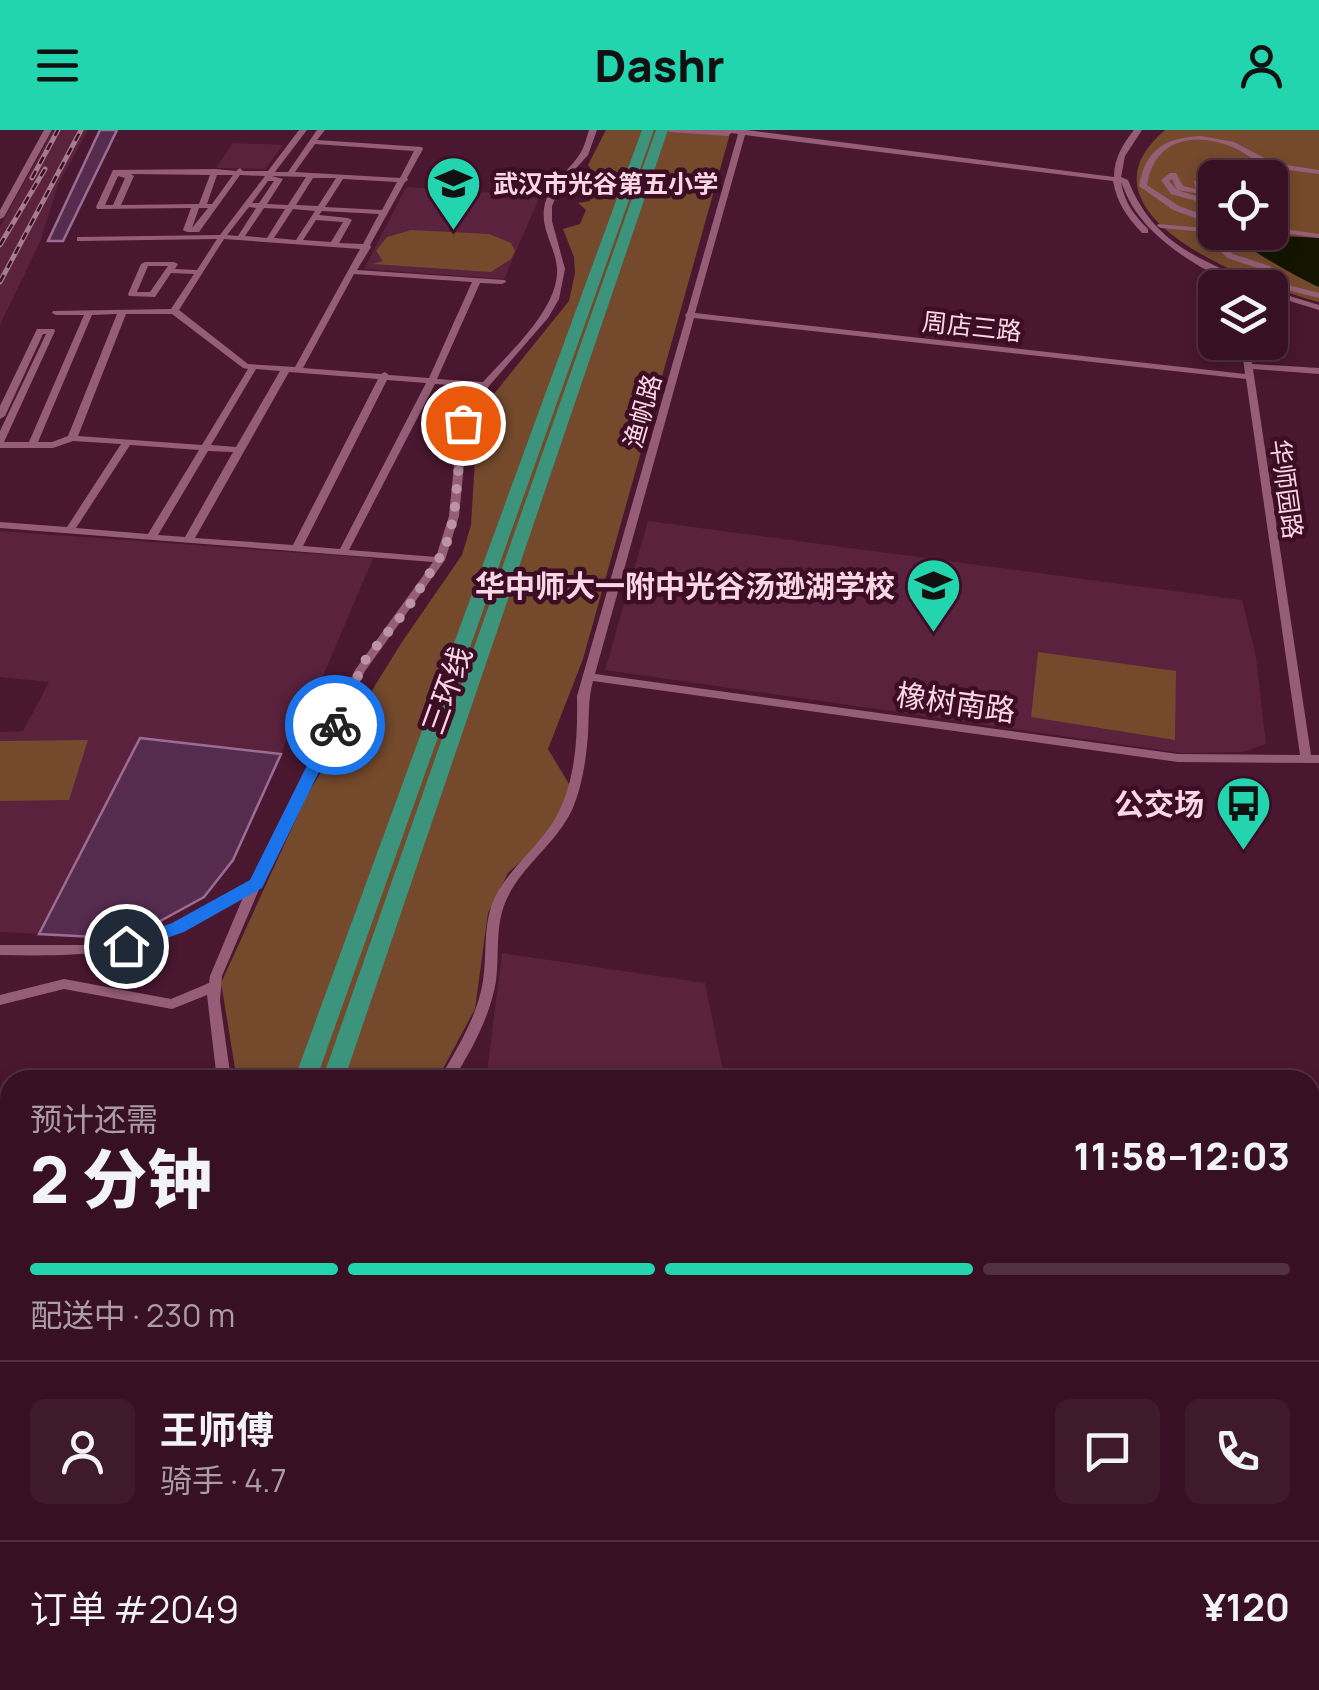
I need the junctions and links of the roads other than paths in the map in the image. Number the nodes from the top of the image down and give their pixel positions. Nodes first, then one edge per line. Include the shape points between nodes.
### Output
1 (48, 130) edge
2 (303, 130) edge
3 (321, 130) edge
4 (593, 130) edge
5 (648, 130) edge
6 (662, 130) edge
7 (670, 130) edge
8 (720, 130) edge
9 (754, 130) edge
10 (1138, 130) edge
11 (1147, 130) edge
12 (742, 134) edge
13 (1240, 135) dead end
14 (312, 142) junction
15 (1236, 145) junction
16 (935, 158) junction
17 (989, 165) junction
18 (240, 170) junction
19 (215, 171) junction
20 (1319, 172) edge
21 (291, 173) junction
22 (312, 174) junction
23 (271, 175) junction
24 (114, 176) junction
25 (341, 176) junction
26 (404, 180) junction
27 (1120, 182) junction
28 (1198, 192) edge
29 (0, 193) edge
30 (14, 193) junction
31 (1198, 201) edge
32 (250, 205) junction
33 (262, 205) junction
34 (199, 206) junction
35 (214, 206) junction
36 (291, 206) junction
37 (116, 207) junction
38 (320, 208) junction
39 (386, 212) junction
40 (1, 214) edge
41 (1198, 215) edge
42 (313, 217) junction
43 (1161, 226) dead end
44 (1198, 230) edge
45 (1288, 232) edge
46 (189, 234) junction
47 (1319, 236) edge
48 (222, 237) junction
49 (240, 238) junction
50 (80, 239) dead end
51 (268, 240) junction
52 (298, 242) junction
53 (334, 244) junction
54 (367, 247) junction
55 (1224, 250) edge
56 (169, 270) junction
57 (1204, 270) edge
58 (200, 272) junction
59 (354, 272) junction
60 (477, 280) junction
61 (502, 282) dead end
62 (1319, 296) edge
63 (1288, 301) edge
64 (174, 310) junction
65 (1319, 311) edge
66 (56, 312) dead end
67 (89, 312) junction
68 (123, 312) junction
69 (689, 315) junction
70 (1248, 360) edge
71 (254, 366) junction
72 (286, 368) junction
73 (298, 369) junction
74 (1319, 371) edge
75 (1250, 372) junction
76 (385, 375) junction
77 (432, 380) junction
78 (485, 385) junction
79 (17, 392) junction
80 (0, 416) edge
81 (72, 438) junction
82 (128, 442) junction
83 (0, 443) edge
84 (32, 445) junction
85 (206, 448) junction
86 (239, 450) junction
87 (0, 525) edge
88 (70, 530) junction
89 (152, 536) junction
90 (189, 538) junction
91 (298, 546) junction
92 (344, 550) junction
93 (440, 560) junction
94 (588, 677) junction
95 (1312, 760) edge
96 (256, 884) junction
97 (0, 950) edge
98 (213, 987) junction
99 (0, 1000) edge
100 (223, 1070) edge
101 (309, 1070) edge
102 (336, 1070) edge
103 (451, 1070) edge

1 - 30 street
2 - 23 street
3 - 14 street
4 - 78 street via 548,206 562,270 555,299
5 - 101 highway, 三环线
6 - 102 highway, 三环线
7 - 16 street
8 - 16 street
9 - 17 street
10 - 27 street via 1121,154
11 - 27 street
12 - 17 street
12 - 69 street, 渔帆路
13 - 15 street
14 - 21 street
14 - 26 street via 418,149
15 - 20 street via 1274,165
15 - 41 street via 1174,142 1158,148 1144,169 1149,193
16 - 17 street
17 - 27 street
18 - 19 street
18 - 23 street
18 - 35 street
19 - 24 street
19 - 34 street
21 - 22 street
21 - 23 street
22 - 25 street
22 - 36 street
23 - 32 street
23 - 33 street via 279,179
24 - 37 street via 100,207
24 - 37 street via 130,176
25 - 26 street
25 - 38 street
26 - 39 street
27 - 57 street via 1119,201 1143,230
28 - 31 street via 1180,188 1174,175 1165,180 1174,192
29 - 30 street
30 - 40 street
32 - 33 street
32 - 48 street
33 - 36 street
33 - 49 street
34 - 35 street
34 - 37 street
34 - 46 street
35 - 46 street
36 - 38 street
36 - 51 street
38 - 39 street
38 - 42 street
39 - 54 street
42 - 52 street
42 - 53 street via 348,220
43 - 44 street
45 - 47 street
46 - 48 street
46 - 50 street
48 - 49 street
48 - 58 street
49 - 51 street
51 - 52 street
52 - 53 street
53 - 54 street
54 - 59 street
55 - 62 street via 1267,268 1278,284
56 - 56 street via 152,294 132,294 145,264 174,264
56 - 58 street
58 - 64 street
59 - 60 street
59 - 73 street
60 - 61 street
60 - 77 street
63 - 65 street
64 - 68 street
64 - 71 street
66 - 67 street
67 - 68 street
67 - 84 street
68 - 81 street
69 - 75 street, 周店三路
69 - 94 street, 渔帆路
70 - 75 street, 华师园路
71 - 72 street
71 - 85 street
72 - 73 street
72 - 86 street
73 - 76 street
74 - 75 street, 周店三路
75 - 95 street, 华师园路
76 - 77 street
76 - 91 street
77 - 78 street
77 - 92 street
78 - 93 street via 461,430 454,516
79 - 79 street via 51,331 40,331
79 - 80 street
79 - 83 street
81 - 82 street
81 - 84 street
82 - 85 street
82 - 88 street
83 - 84 street
85 - 86 street
85 - 89 street
86 - 90 street
87 - 88 street
88 - 89 street
89 - 90 street
90 - 91 street
91 - 92 street
92 - 93 street
93 - 96 street via 360,670
94 - 95 street, 橡树南路 via 1178,758
94 - 103 street, 渔帆路 via 566,814 508,884 496,910 488,988
96 - 97 street via 178,928 126,946
96 - 98 street
98 - 99 street via 172,1004 64,984
98 - 100 street

